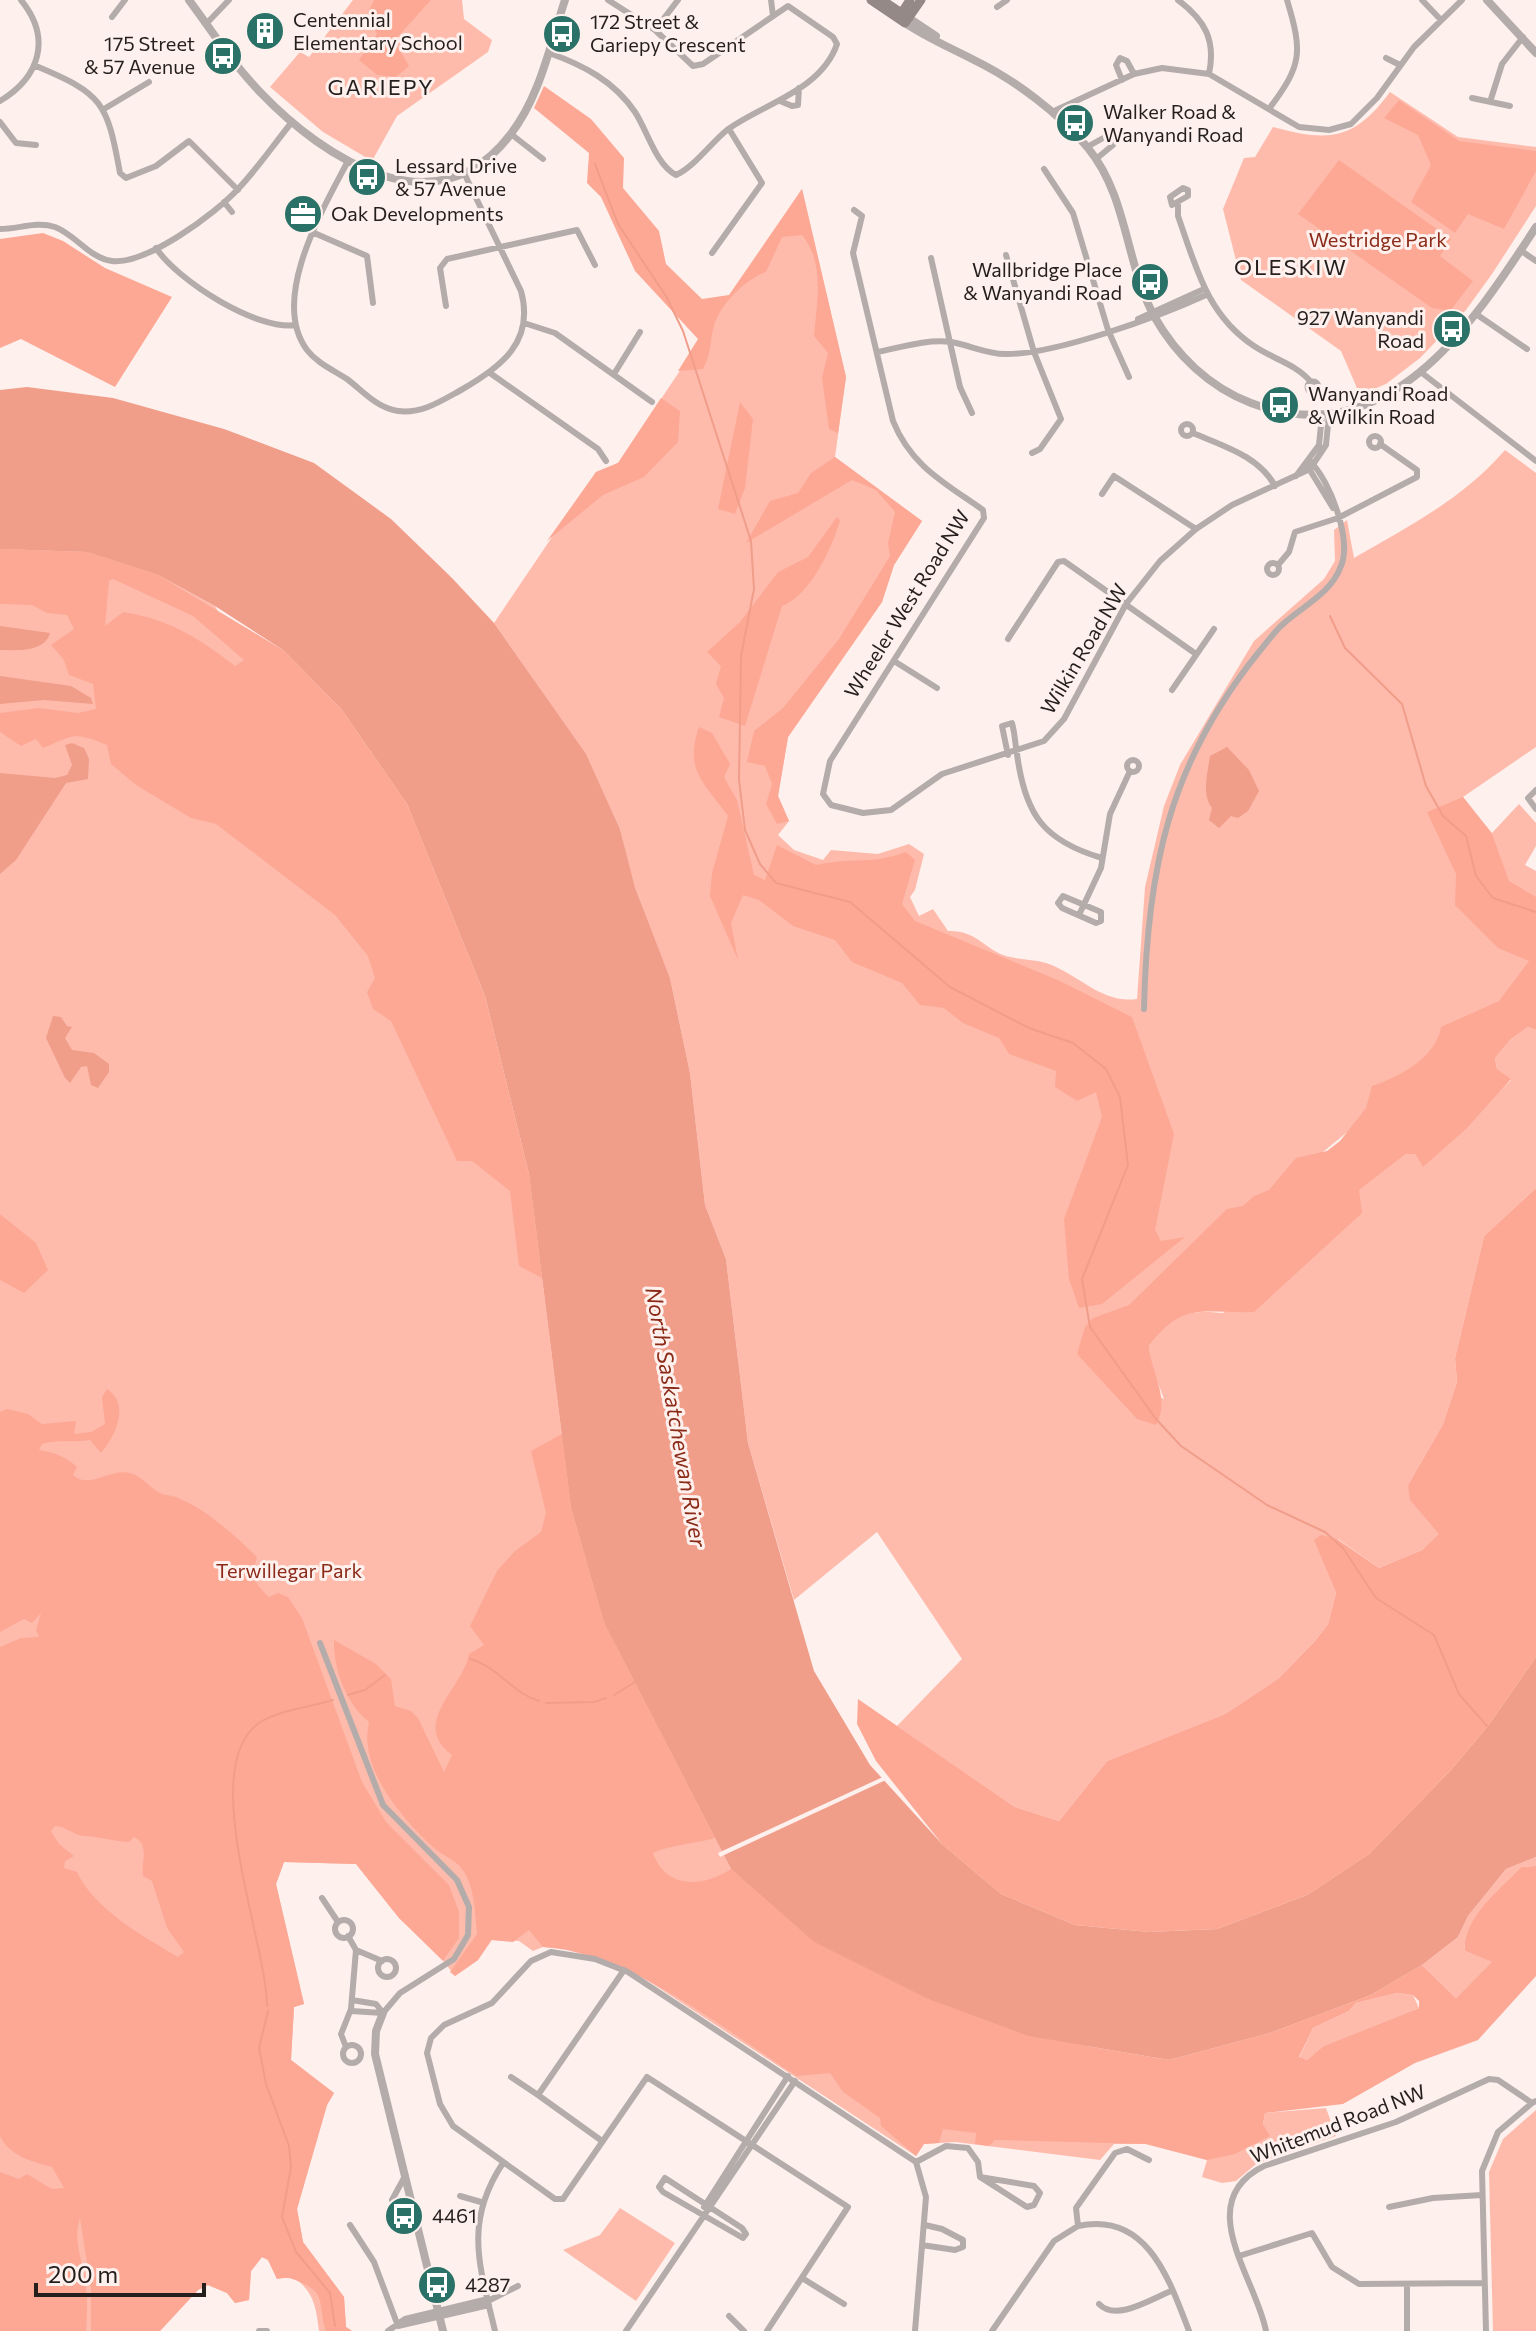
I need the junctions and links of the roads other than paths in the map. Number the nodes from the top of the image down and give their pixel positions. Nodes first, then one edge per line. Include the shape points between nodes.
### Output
1 (21, 0) edge
2 (125, 0) edge
3 (189, 0) edge
4 (229, 0) edge
5 (565, 0) edge
6 (608, 0) edge
7 (678, 0) edge
8 (771, 0) edge
9 (781, 0) edge
10 (871, 0) edge
11 (882, 0) edge
12 (910, 0) edge
13 (921, 0) edge
14 (1007, 0) edge
15 (1178, 0) edge
16 (1287, 0) edge
17 (1422, 0) edge
18 (1462, 0) edge
19 (1487, 0) edge
20 (788, 6) junction
21 (997, 7) dead end
22 (773, 16) junction
23 (112, 17) dead end
24 (903, 18) junction
25 (1441, 20) junction
26 (207, 23) junction
27 (655, 30) junction
28 (1523, 37) junction
29 (549, 53) junction
30 (1536, 53) edge
31 (1386, 58) dead end
32 (1400, 65) junction
33 (36, 66) junction
34 (1134, 74) junction
35 (1209, 74) junction
36 (1122, 80) junction
37 (149, 82) dead end
38 (799, 88) junction
39 (1472, 98) dead end
40 (0, 101) edge
41 (780, 101) junction
42 (1490, 102) junction
43 (1510, 106) dead end
44 (104, 109) junction
45 (1269, 109) junction
46 (1052, 112) junction
47 (0, 122) edge
48 (292, 122) junction
49 (729, 129) junction
50 (511, 134) junction
51 (36, 145) dead end
52 (1087, 147) junction
53 (543, 159) dead end
54 (1096, 159) junction
55 (348, 161) junction
56 (1044, 169) dead end
57 (464, 173) junction
58 (238, 190) junction
59 (224, 202) junction
60 (1178, 204) dead end
61 (854, 210) dead end
62 (232, 212) dead end
63 (1536, 227) edge
64 (0, 229) edge
65 (312, 232) junction
66 (499, 246) junction
67 (156, 248) junction
68 (1520, 250) junction
69 (712, 253) dead end
70 (1006, 255) dead end
71 (931, 258) dead end
72 (1536, 261) edge
73 (595, 265) dead end
74 (1205, 292) junction
75 (373, 303) dead end
76 (446, 306) dead end
77 (1153, 314) junction
78 (1476, 314) junction
79 (524, 323) junction
80 (296, 325) junction
81 (1108, 330) junction
82 (640, 332) dead end
83 (950, 342) junction
84 (1527, 349) dead end
85 (878, 352) junction
86 (1034, 352) junction
87 (490, 373) junction
88 (1422, 373) junction
89 (614, 374) junction
90 (1129, 377) dead end
91 (1311, 382) dead end
92 (652, 402) dead end
93 (972, 413) dead end
94 (1325, 414) junction
95 (1193, 433) dead end
96 (1380, 444) dead end
97 (1032, 453) dead end
98 (606, 461) dead end
99 (1536, 461) edge
100 (1310, 465) junction
101 (1275, 486) junction
102 (1102, 494) dead end
103 (1338, 518) junction
104 (1196, 529) junction
105 (1278, 565) dead end
106 (1126, 604) junction
107 (1214, 629) dead end
108 (1008, 639) dead end
109 (1196, 654) junction
110 (894, 661) junction
111 (937, 688) dead end
112 (1172, 690) dead end
113 (848, 727) junction
114 (859, 731) dead end
115 (1016, 752) junction
116 (1008, 755) junction
117 (1130, 771) dead end
118 (1536, 790) edge
119 (823, 794) joint
120 (1536, 809) edge
121 (1102, 858) junction
122 (1084, 903) junction
123 (1079, 915) junction
124 (1144, 1009) dead end
125 (320, 1643) dead end
126 (322, 1898) dead end
127 (338, 1922) junction
128 (348, 1936) junction
129 (356, 1950) junction
130 (382, 1961) dead end
131 (624, 1970) junction
132 (352, 2000) junction
133 (351, 2011) junction
134 (383, 2013) junction
135 (346, 2047) dead end
136 (788, 2076) junction
137 (511, 2077) dead end
138 (795, 2081) junction
139 (538, 2095) junction
140 (1534, 2102) edge
141 (602, 2141) junction
142 (749, 2141) junction
143 (1149, 2160) dead end
144 (916, 2162) junction
145 (503, 2163) junction
146 (980, 2177) junction
147 (404, 2178) junction
148 (1482, 2195) junction
149 (460, 2196) dead end
150 (481, 2202) junction
151 (708, 2205) junction
152 (1389, 2207) dead end
153 (703, 2214) junction
154 (414, 2218) junction
155 (350, 2225) dead end
156 (925, 2225) junction
157 (1078, 2226) junction
158 (922, 2245) junction
159 (1239, 2256) junction
160 (802, 2278) junction
161 (1483, 2283) junction
162 (518, 2286) dead end
163 (1407, 2286) junction
164 (1171, 2291) junction
165 (488, 2301) junction
166 (844, 2304) dead end
167 (1099, 2304) dead end
168 (439, 2314) junction
169 (729, 2316) dead end
170 (398, 2326) junction
171 (259, 2331) edge
172 (267, 2331) edge
173 (388, 2331) edge
174 (443, 2331) edge
175 (495, 2331) edge
176 (626, 2331) edge
177 (744, 2331) edge
178 (767, 2331) edge
179 (915, 2331) edge
180 (992, 2331) edge
181 (1189, 2331) edge
182 (1266, 2331) edge
183 (1407, 2331) edge
184 (1486, 2331) edge

1 - 33 street via 38,30
2 - 23 street
3 - 26 street
4 - 26 street
5 - 29 street
6 - 27 street
7 - 27 street
8 - 22 street
9 - 20 street
10 - 24 main road
11 - 24 main road
12 - 24 main road
13 - 24 main road
14 - 21 street
15 - 35 street via 1206,26 1214,52
16 - 45 street via 1299,38 1298,63
17 - 25 street
18 - 25 street
19 - 28 street
20 - 22 street
20 - 38 street via 837,44
22 - 27 street via 696,67
24 - 46 street
25 - 32 street
26 - 48 street via 247,78
28 - 30 street
28 - 42 street via 1502,64
29 - 49 street via 584,67 617,91 673,173 681,173
29 - 50 street
31 - 32 street
32 - 45 street via 1351,124 1329,130 1299,127
33 - 40 street via 21,87
33 - 44 street via 76,83
34 - 35 street via 1162,68
34 - 36 street
34 - 36 street via 1120,58 1116,65
35 - 45 street
36 - 46 street
37 - 44 street
38 - 41 street
38 - 41 street via 798,105
39 - 42 street
41 - 49 street
42 - 43 street
44 - 58 street via 120,173 126,178 156,166 189,141
46 - 52 street
47 - 51 street via 16,143
48 - 55 street
48 - 58 street
49 - 69 street via 762,183
50 - 53 street
50 - 57 street
52 - 54 street
52 - 54 street via 1105,137 1113,140
54 - 77 street via 1122,215
55 - 57 street via 393,180 437,181
55 - 65 street
56 - 81 street via 1073,213
57 - 66 street
58 - 59 street
59 - 62 street
59 - 67 street
60 - 74 street
61 - 85 street, Wheeler West Road NW via 862,216 853,253
63 - 68 street
64 - 67 street via 52,226 110,261 130,260
65 - 75 street via 367,256
65 - 80 street via 301,267
66 - 73 street via 577,230
66 - 76 street via 442,262
66 - 79 street via 521,291
67 - 80 street via 188,279 255,319
68 - 72 street
68 - 78 street
70 - 86 street
71 - 83 street
74 - 77 street
74 - 91 street via 1236,334
77 - 81 street
77 - 94 street via 1188,362 1227,392 1263,407
78 - 84 street
78 - 88 street
79 - 87 street via 513,352
79 - 89 street via 555,333
80 - 87 street via 315,358 393,410 430,407
81 - 86 street
81 - 90 street
82 - 89 street
83 - 85 street
83 - 86 street via 1003,354
83 - 93 street
85 - 110 street, Wheeler West Road NW via 903,445 920,465 983,510 984,518
86 - 97 street via 1061,419
87 - 98 street via 598,449
88 - 94 street via 1375,401
88 - 99 street
89 - 92 street
94 - 100 street
95 - 101 street via 1247,457
96 - 103 street via 1418,475
100 - 101 street, Wilkin Road NW
100 - 103 street
101 - 104 street, Wilkin Road NW
102 - 104 street via 1114,476
103 - 105 street via 1295,532
103 - 124 street via 1346,551 1341,568 1320,596 1279,627 1243,672 1194,751 1167,817 1153,884
104 - 106 street, Wilkin Road NW via 1160,561
106 - 108 street via 1064,561 1058,562
106 - 109 street
106 - 115 street, Wilkin Road NW via 1064,719 1044,741
107 - 109 street
109 - 112 street
110 - 111 street
110 - 113 street, Wheeler West Road NW
113 - 114 street, Wheeler West Road NW
113 - 119 street, Wheeler West Road NW via 830,761
115 - 116 street, Wilkin Road NW
115 - 116 street, Wilkin Road NW via 1012,723 1001,731
115 - 121 street via 1042,825 1055,840
116 - 119 street, Wilkin Road NW via 942,774 891,810 852,810 831,805
117 - 121 street via 1114,802
118 - 120 street via 1528,798
121 - 122 street
122 - 123 street
122 - 123 street via 1101,912 1101,921
122 - 123 street via 1068,896 1060,899 1062,908
125 - 134 street via 383,1805 457,1880 469,1907 469,1929 458,1954 442,1970 400,1993
126 - 127 street
127 - 128 street via 335,1933
127 - 128 street via 351,1924
128 - 129 street
129 - 130 street
129 - 132 street
131 - 136 street
131 - 139 street
131 - 145 street via 566,1953 543,1954 492,2003 444,2025 431,2038 427,2057 444,2113 466,2138
132 - 133 street
132 - 134 street via 376,2004
133 - 134 street
133 - 135 street via 341,2031
134 - 147 street via 375,2054
136 - 138 street
136 - 142 street
137 - 139 street
138 - 142 street
138 - 144 street
139 - 141 street
140 - 148 street via 1509,2120 1490,2146
140 - 159 street, Whitemud Road NW via 1489,2079 1396,2122 1264,2166 1239,2187 1229,2223
141 - 142 street via 647,2077
141 - 145 street via 560,2200
142 - 151 street
142 - 160 street via 848,2207
143 - 157 street via 1127,2149 1115,2153 1076,2208
144 - 146 street via 946,2146 968,2148
144 - 156 street via 926,2197
145 - 150 street
146 - 146 street via 1027,2207 1040,2193 1034,2186
147 - 154 street
147 - 154 street via 392,2200
148 - 152 street
148 - 161 street
149 - 150 street
150 - 165 street via 478,2253
151 - 153 street
151 - 153 street via 746,2234 743,2238
151 - 153 street via 671,2180 660,2182 663,2192
153 - 176 street
154 - 168 street
155 - 170 street via 374,2262
156 - 158 street
156 - 158 street via 963,2240 963,2247
157 - 164 street via 1104,2223 1133,2233 1154,2252
157 - 180 street via 1054,2241
158 - 179 street
159 - 163 street via 1312,2233 1332,2267 1347,2279 1372,2286
159 - 182 street
160 - 166 street
160 - 178 street
161 - 163 street
161 - 184 street
162 - 165 street
163 - 183 street
164 - 167 street via 1118,2311
164 - 181 street
165 - 168 street
165 - 175 street
168 - 170 street via 405,2319
168 - 174 street
169 - 177 street
170 - 173 street
171 - 172 street

